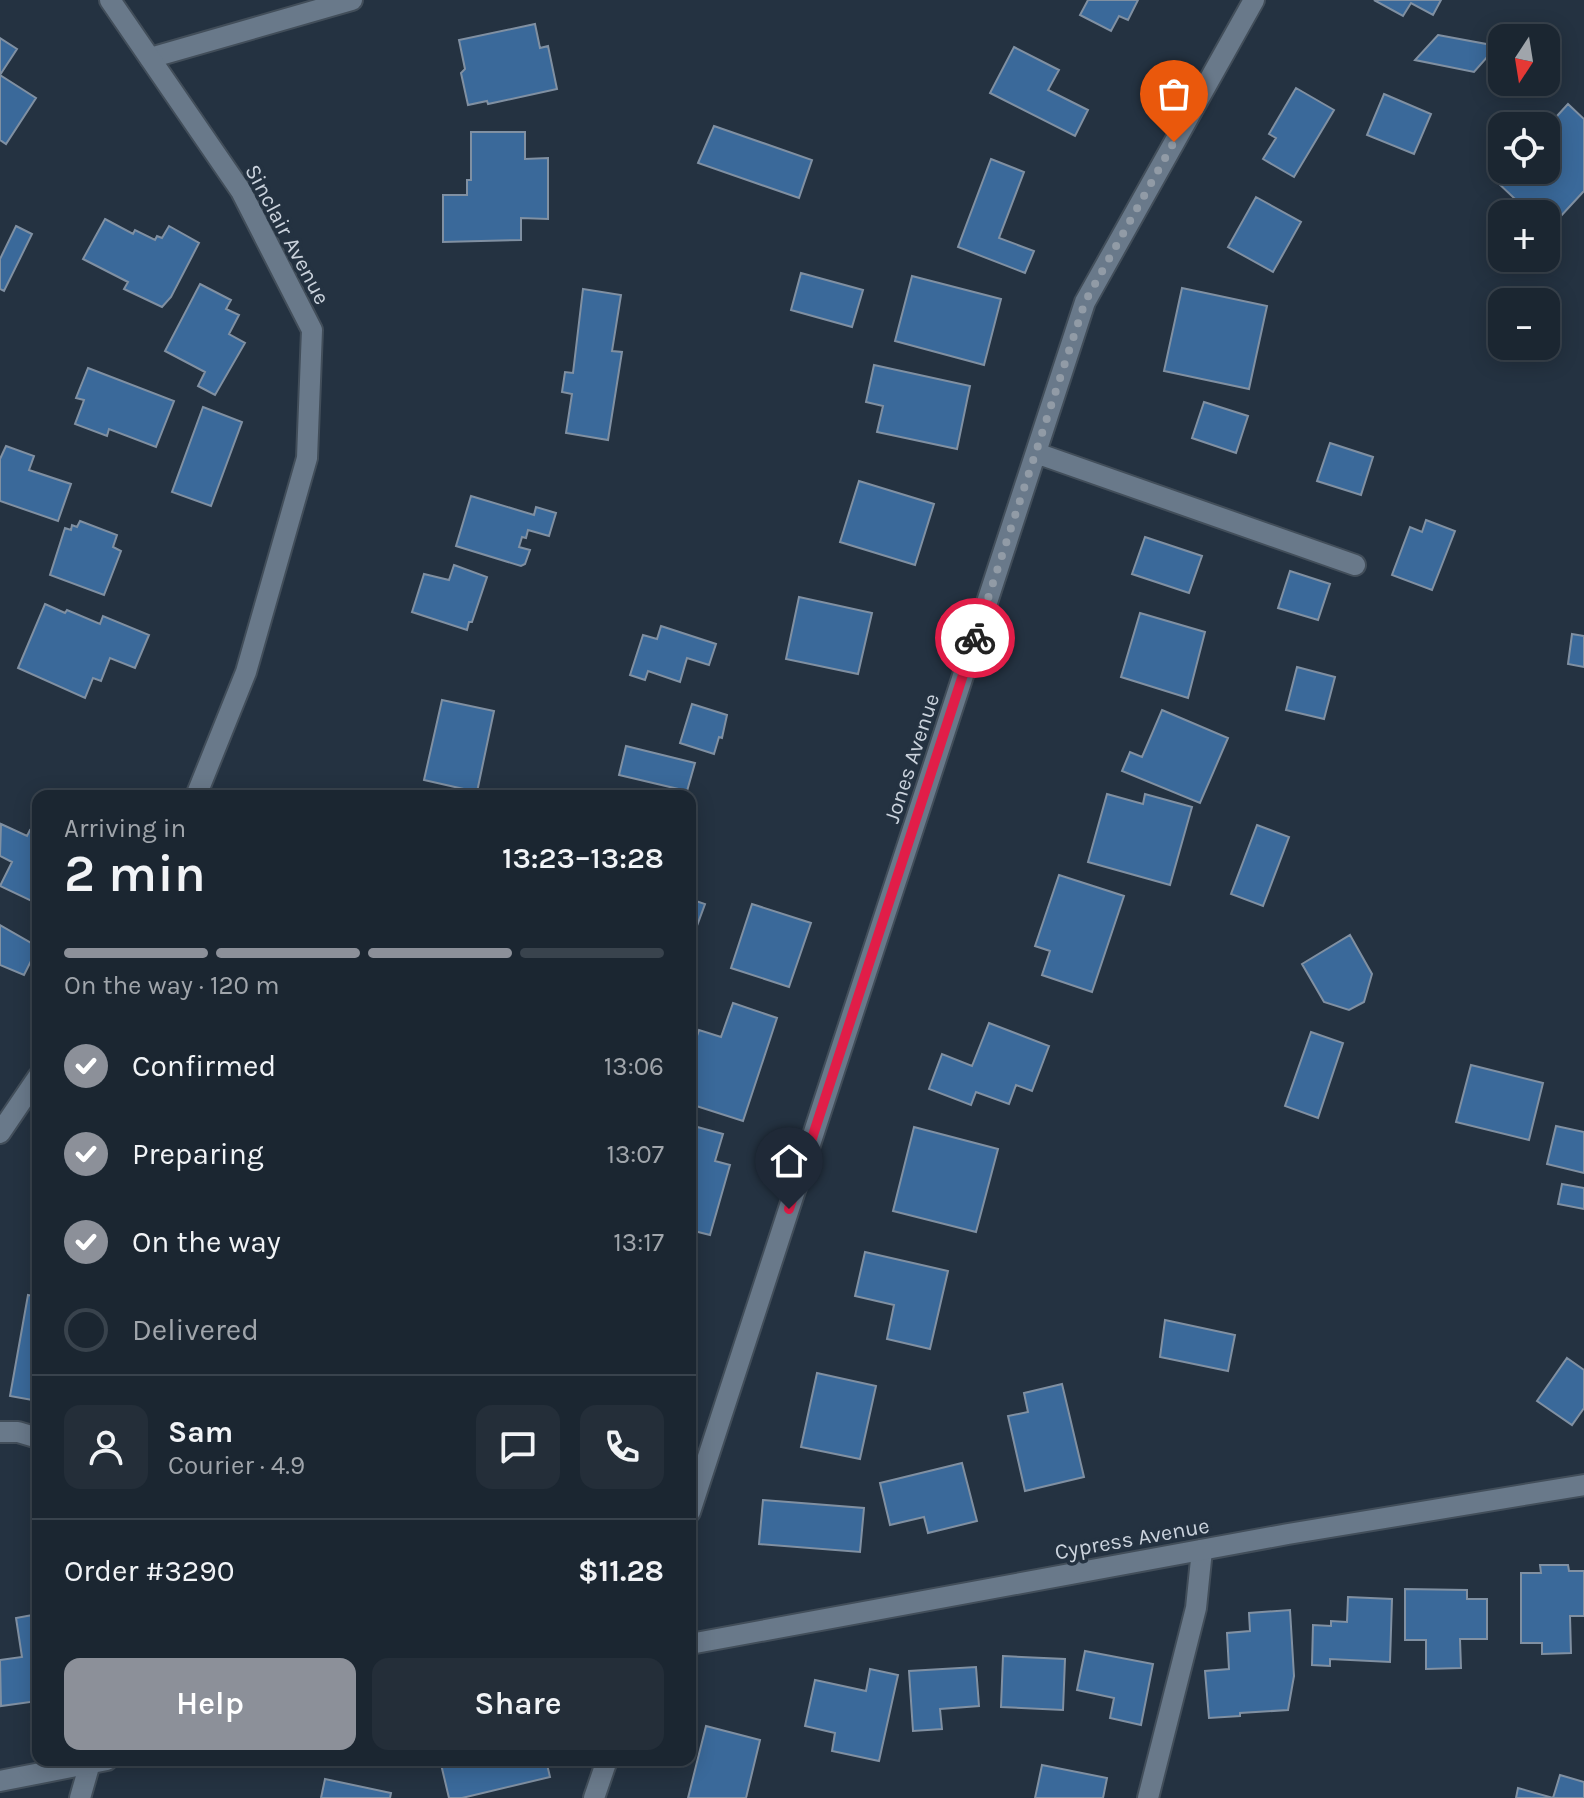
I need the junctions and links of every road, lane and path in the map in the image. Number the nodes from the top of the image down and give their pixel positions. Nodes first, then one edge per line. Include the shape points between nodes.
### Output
1 (110, 0) edge
2 (352, 0) edge
3 (1254, 0) edge
4 (150, 58) junction
5 (1036, 453) junction
6 (1355, 565) dead end
7 (198, 790) edge
8 (32, 1086) edge
9 (0, 1133) edge
10 (0, 1432) edge
11 (32, 1436) edge
12 (1584, 1485) edge
13 (696, 1494) edge
14 (1202, 1550) junction
15 (696, 1643) edge
16 (77, 1766) edge
17 (96, 1766) edge
18 (605, 1766) edge
19 (0, 1781) edge
20 (80, 1798) edge
21 (594, 1798) edge
22 (1148, 1798) edge

1 - 4 street, Sinclair Avenue
2 - 4 street
3 - 5 street, Jones Avenue via 1085,302
4 - 7 street, Sinclair Avenue via 241,191 312,330 307,458 246,672
5 - 6 street
5 - 13 street, Jones Avenue
8 - 9 street
10 - 11 street
12 - 14 street, Cypress Avenue
14 - 15 street, Cypress Avenue
14 - 22 street via 1196,1608
16 - 19 street
17 - 20 street
18 - 21 street

